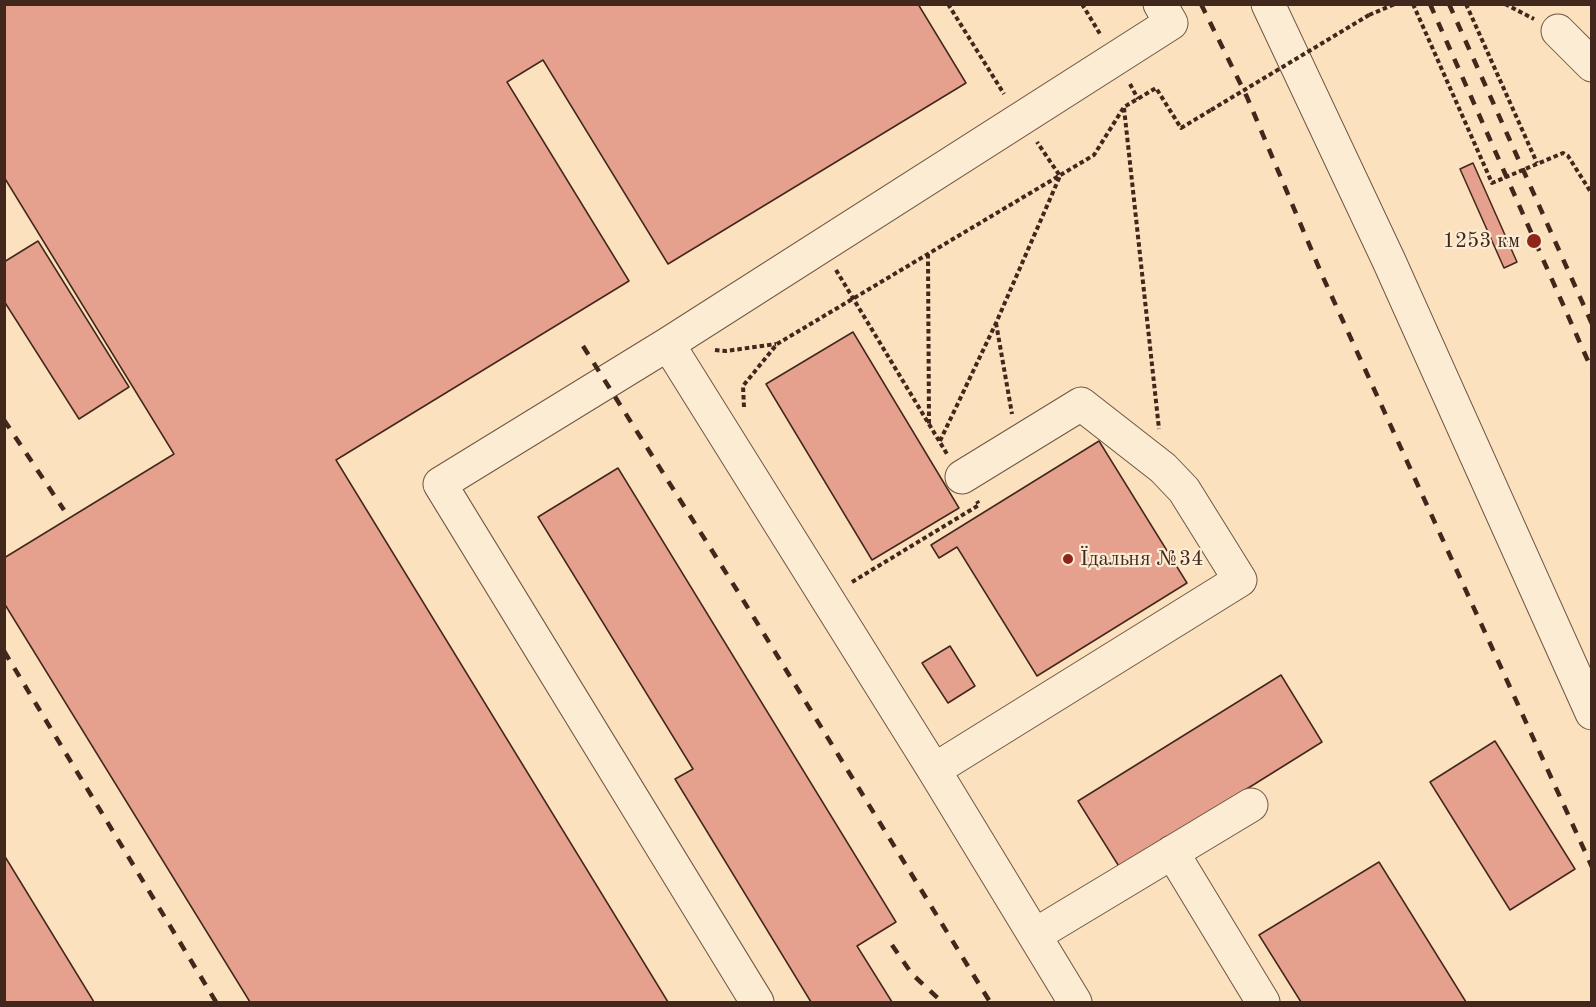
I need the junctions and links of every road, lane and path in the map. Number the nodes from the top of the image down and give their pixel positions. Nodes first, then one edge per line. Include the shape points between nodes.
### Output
1 (948, 4) edge
2 (1160, 4) edge
3 (1268, 4) edge
4 (1395, 4) edge
5 (1413, 4) edge
6 (1466, 4) edge
7 (1558, 31) dead end
8 (1592, 65) edge
9 (1007, 98) dead end
10 (1124, 107) junction
11 (1537, 163) junction
12 (1060, 176) junction
13 (1592, 194) edge
14 (928, 254) junction
15 (854, 298) junction
16 (996, 323) junction
17 (668, 344) junction
18 (744, 408) dead end
19 (929, 424) junction
20 (939, 442) junction
21 (1017, 444) junction
22 (1164, 468) junction
23 (962, 477) junction
24 (851, 583) dead end
25 (1592, 713) edge
26 (934, 770) junction
27 (1251, 805) dead end
28 (1172, 852) junction
29 (1035, 935) junction
30 (757, 1002) edge
31 (1075, 1002) edge
32 (1263, 1002) edge

1 - 9 path
2 - 17 street via 1171,23
3 - 25 street via 1389,261
4 - 10 path, bridge via 1370,15 1181,128 1156,88
5 - 11 path via 1492,183
6 - 11 path
7 - 8 street
10 - 12 path via 1094,155
10 - 22 path
11 - 13 path via 1563,153
12 - 14 path
12 - 16 path
14 - 15 path
14 - 19 path
15 - 18 path via 777,344 743,386
15 - 19 path
16 - 20 path
16 - 21 path
17 - 26 street
17 - 30 street via 440,484
19 - 20 path
20 - 23 path
21 - 22 street via 1081,404
21 - 23 street
22 - 26 street via 1184,490 1240,580
23 - 24 path via 980,505
26 - 29 street
27 - 28 street
28 - 29 street
28 - 32 street
29 - 31 street

